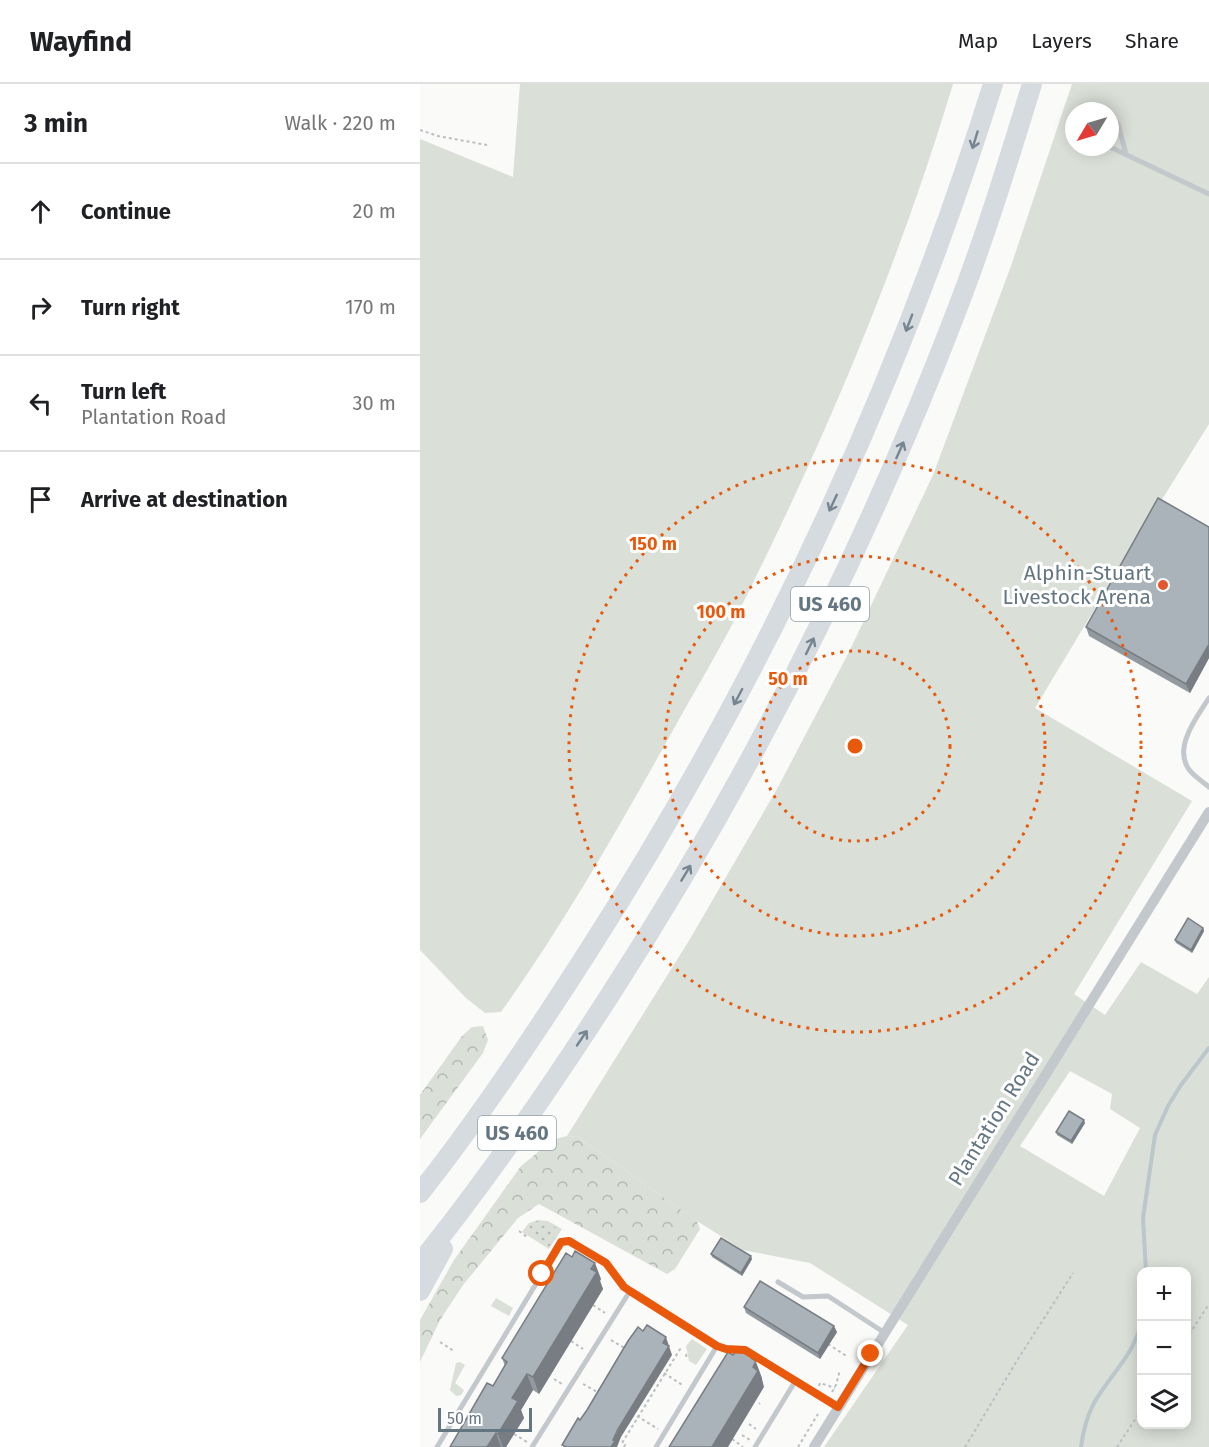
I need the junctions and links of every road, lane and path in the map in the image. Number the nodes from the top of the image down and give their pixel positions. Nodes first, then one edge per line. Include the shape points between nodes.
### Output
1 (993, 84) edge
2 (1032, 84) edge
3 (1119, 129) edge
4 (420, 130) edge
5 (487, 145) dead end
6 (1119, 151) edge
7 (1127, 155) junction
8 (1209, 194) edge
9 (1209, 699) edge
10 (1209, 786) edge
11 (1209, 812) edge
12 (483, 1180) junction
13 (420, 1193) edge
14 (519, 1231) dead end
15 (527, 1237) dead end
16 (420, 1263) edge
17 (1073, 1273) dead end
18 (778, 1282) dead end
19 (630, 1291) junction
20 (420, 1292) edge
21 (1209, 1304) edge
22 (593, 1305) dead end
23 (598, 1308) dead end
24 (1191, 1331) edge
25 (885, 1333) junction
26 (571, 1341) dead end
27 (440, 1342) dead end
28 (616, 1343) dead end
29 (576, 1344) dead end
30 (827, 1344) edge
31 (682, 1346) dead end
32 (717, 1346) junction
33 (454, 1351) dead end
34 (631, 1353) edge
35 (686, 1354) dead end
36 (848, 1358) dead end
37 (687, 1360) dead end
38 (840, 1370) dead end
39 (663, 1372) junction
40 (676, 1380) dead end
41 (796, 1380) junction
42 (820, 1383) dead end
43 (589, 1388) dead end
44 (835, 1388) junction
45 (832, 1392) dead end
46 (604, 1396) edge
47 (754, 1404) dead end
48 (759, 1404) dead end
49 (838, 1407) junction
50 (818, 1414) dead end
51 (636, 1416) junction
52 (1137, 1417) edge
53 (650, 1424) dead end
54 (514, 1434) dead end
55 (732, 1439) dead end
56 (530, 1445) edge
57 (437, 1447) edge
58 (624, 1447) edge
59 (656, 1447) edge
60 (743, 1447) edge
61 (755, 1447) edge
62 (798, 1447) edge
63 (814, 1447) edge
64 (965, 1447) edge
65 (1118, 1447) edge

1 -> 13 highway, US 460 via 935,257 875,408 739,696 583,961
12 -> 2 highway, US 460 via 550,1087 670,900 809,647 862,538 958,305
3 - 7 lane
4 - 5 path
6 - 7 lane
7 - 8 lane
9 - 10 lane via 1184,744 1184,760 1189,770
11 - 25 street, Plantation Road
12 - 16 highway, US 460
12 - 20 highway
14 - 15 path
17 - 64 path
18 - 25 lane via 803,1297 828,1296
19 - 32 lane
19 - 56 lane
19 - 57 lane via 606,1263 563,1241
21 - 24 path
22 - 23 path
25 - 49 street, Plantation Road
26 - 29 path
27 - 33 path
28 - 34 path
30 - 36 path
31 - 39 path
32 - 41 lane via 745,1350
32 - 59 lane
35 - 37 path
38 - 44 path
39 - 40 path
39 - 51 path
41 - 49 lane
41 - 61 lane
42 - 44 path
43 - 46 path
44 - 45 path
47 - 48 path
49 - 63 street, Plantation Road
50 - 62 path
51 - 53 path
51 - 58 path via 622,1443
52 - 65 path
54 - 56 path
55 - 60 path

